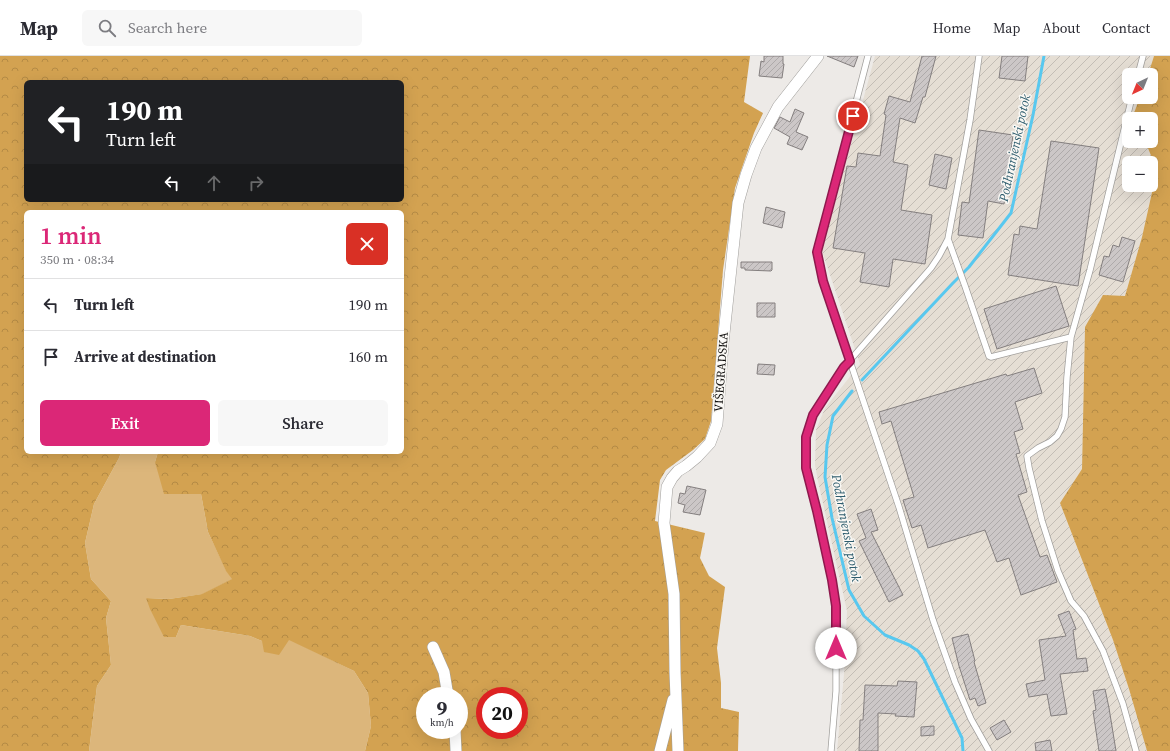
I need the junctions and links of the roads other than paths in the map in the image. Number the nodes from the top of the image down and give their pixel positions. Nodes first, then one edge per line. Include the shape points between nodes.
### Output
1 (868, 56) edge
2 (979, 56) edge
3 (1143, 56) edge
4 (813, 57) edge
5 (1140, 68) edge
6 (1130, 104) edge
7 (948, 239) junction
8 (1071, 337) junction
9 (850, 361) junction
10 (433, 647) dead end
11 (446, 687) edge
12 (675, 690) junction
13 (455, 739) edge
14 (456, 751) edge
15 (660, 751) edge
16 (678, 751) edge
17 (831, 751) edge
18 (989, 751) edge
19 (1136, 751) edge

1 - 9 lane via 817,252 823,281
2 - 7 lane
3 - 5 lane
4 - 12 street, VIŠEGRADSKA via 778,107 756,148 738,203 717,424 710,443 678,471 667,487 664,523 674,594
6 - 8 lane
7 - 8 lane via 989,356
7 - 9 lane via 931,268
8 - 19 lane via 1064,423 1057,436 1027,456 1042,521 1058,571 1071,601 1084,616 1103,651
9 - 17 lane via 813,415 806,437 806,468 836,606 836,691
9 - 18 lane via 955,682 971,719
10 - 11 street via 444,672
12 - 15 street
12 - 16 street
13 - 14 street

